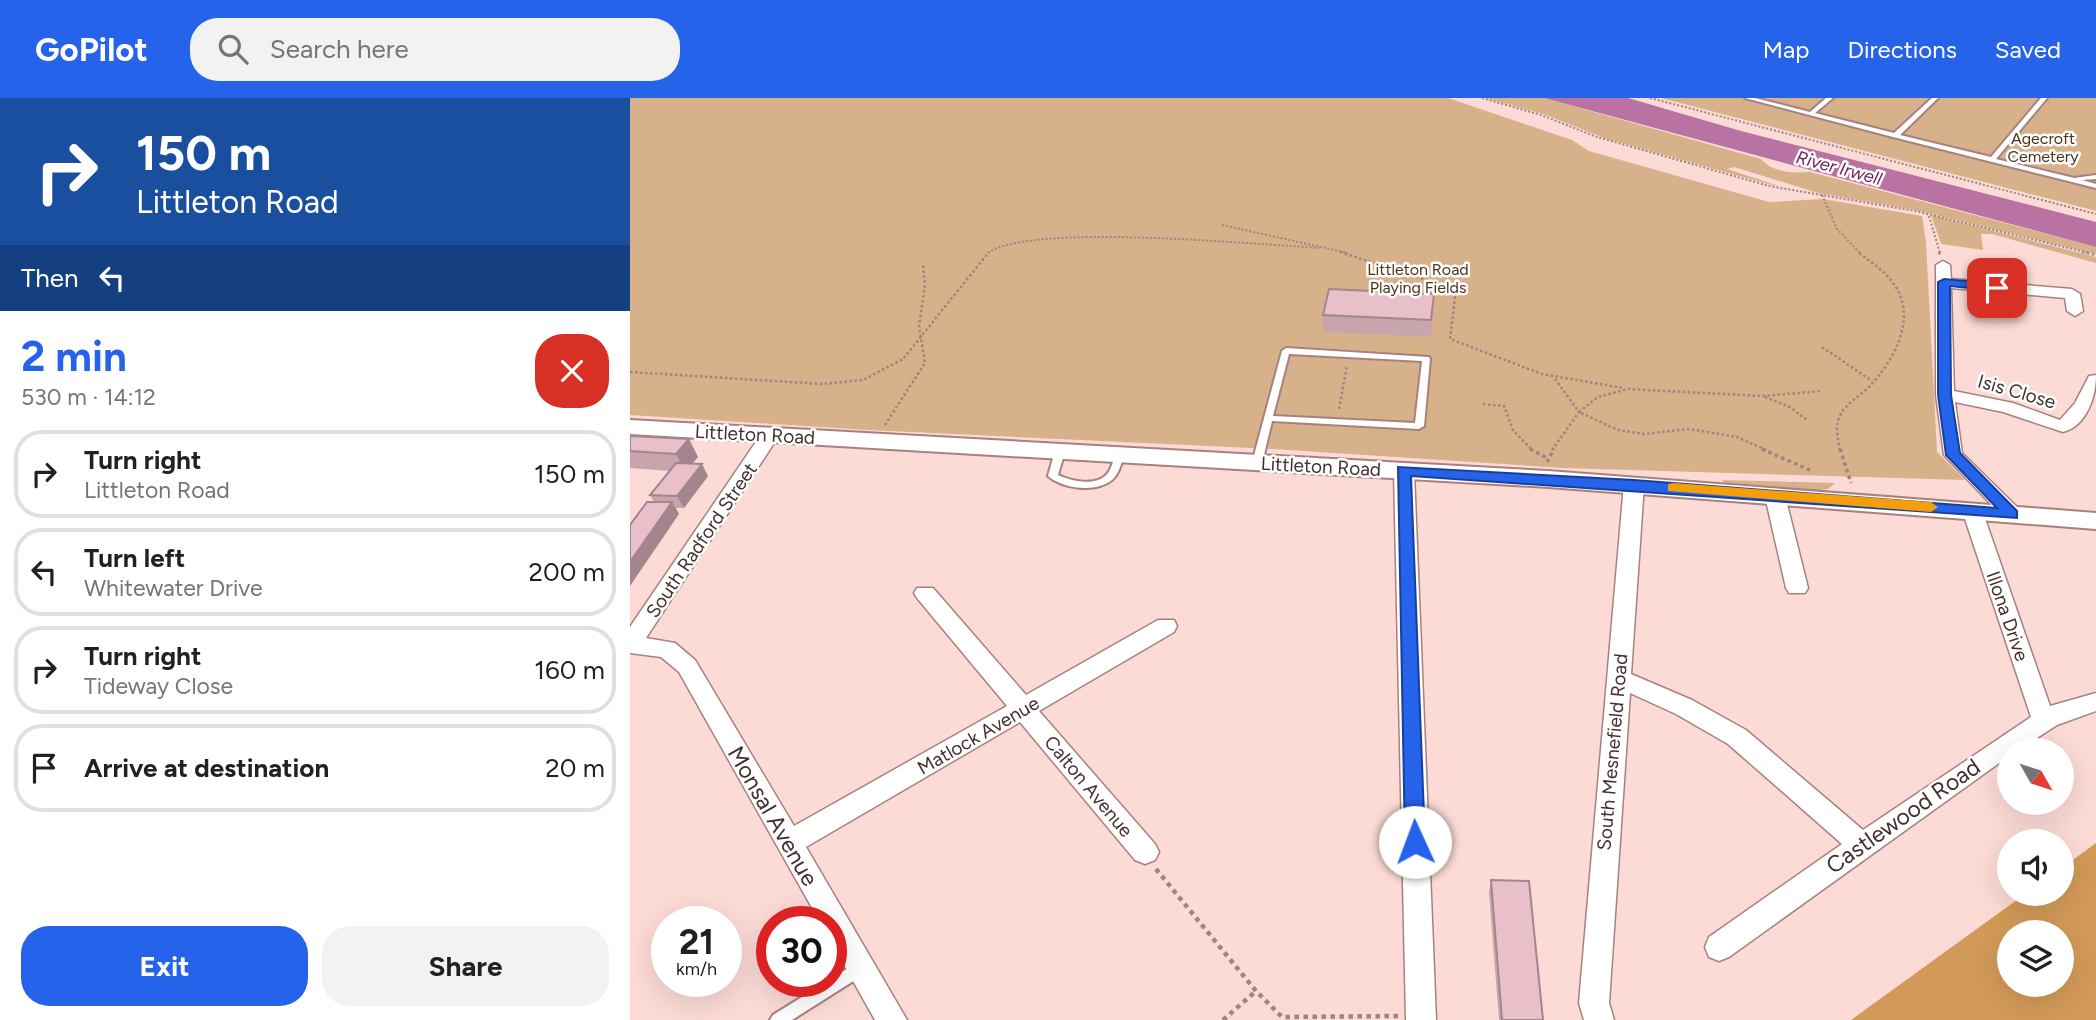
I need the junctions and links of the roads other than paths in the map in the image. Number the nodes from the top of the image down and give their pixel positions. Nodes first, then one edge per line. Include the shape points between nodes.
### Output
1 (1748, 98) edge
2 (1830, 98) edge
3 (1935, 98) edge
4 (2044, 98) edge
5 (1811, 114) junction
6 (1895, 136) junction
7 (1992, 160) junction
8 (2096, 177) edge
9 (2067, 179) junction
10 (2096, 186) edge
11 (2075, 311) dead end
12 (2095, 380) edge
13 (1944, 395) junction
14 (1268, 418) junction
15 (630, 427) edge
16 (771, 435) junction
17 (1257, 463) junction
18 (1404, 471) junction
19 (1634, 484) junction
20 (1775, 496) junction
21 (1972, 510) junction
22 (2011, 514) junction
23 (2096, 521) edge
24 (1797, 588) dead end
25 (925, 593) dead end
26 (1166, 626) dead end
27 (634, 635) edge
28 (1618, 678) junction
29 (2096, 702) edge
30 (1023, 709) junction
31 (2048, 718) junction
32 (789, 844) junction
33 (1862, 845) junction
34 (1145, 852) road end
35 (1719, 947) dead end
36 (861, 968) junction
37 (1421, 1018) edge
38 (778, 1020) edge
39 (892, 1020) edge
40 (1599, 1020) edge

1 - 5 lane
2 - 5 lane
3 - 6 lane
4 - 7 lane
5 - 6 lane
6 - 7 lane
7 - 9 lane
8 - 9 lane
9 - 10 lane
11 - 13 street via 2071,294 1944,274
12 - 13 street, Isis Close via 2083,405 2063,427 2007,407
13 - 22 street via 1953,455
14 - 14 lane via 1286,352 1426,359 1419,426
14 - 17 lane
15 - 16 street, Littleton Road
16 - 17 street, Littleton Road
16 - 27 street, South Radford Street
17 - 18 street, Littleton Road
18 - 19 street, Littleton Road via 1548,468
18 - 37 street
19 - 20 street, Littleton Road
19 - 28 street, South Mesnefield Road
20 - 21 street, Littleton Road
20 - 24 street
21 - 22 street, Littleton Road
21 - 31 street, Illona Drive via 2040,711
22 - 23 street, Littleton Road
25 - 30 street, Calton Avenue
26 - 30 street, Matlock Avenue
27 - 32 street, Monsal Avenue via 667,649 687,666
28 - 33 street via 1684,706 1737,737
28 - 40 street, South Mesnefield Road via 1594,1003
29 - 31 street, Castlewood Road
30 - 32 street, Matlock Avenue
30 - 34 street, Calton Avenue
31 - 33 street, Castlewood Road
32 - 36 street, Monsal Avenue
33 - 35 street, Castlewood Road
36 - 38 lane
36 - 39 street, Monsal Avenue

